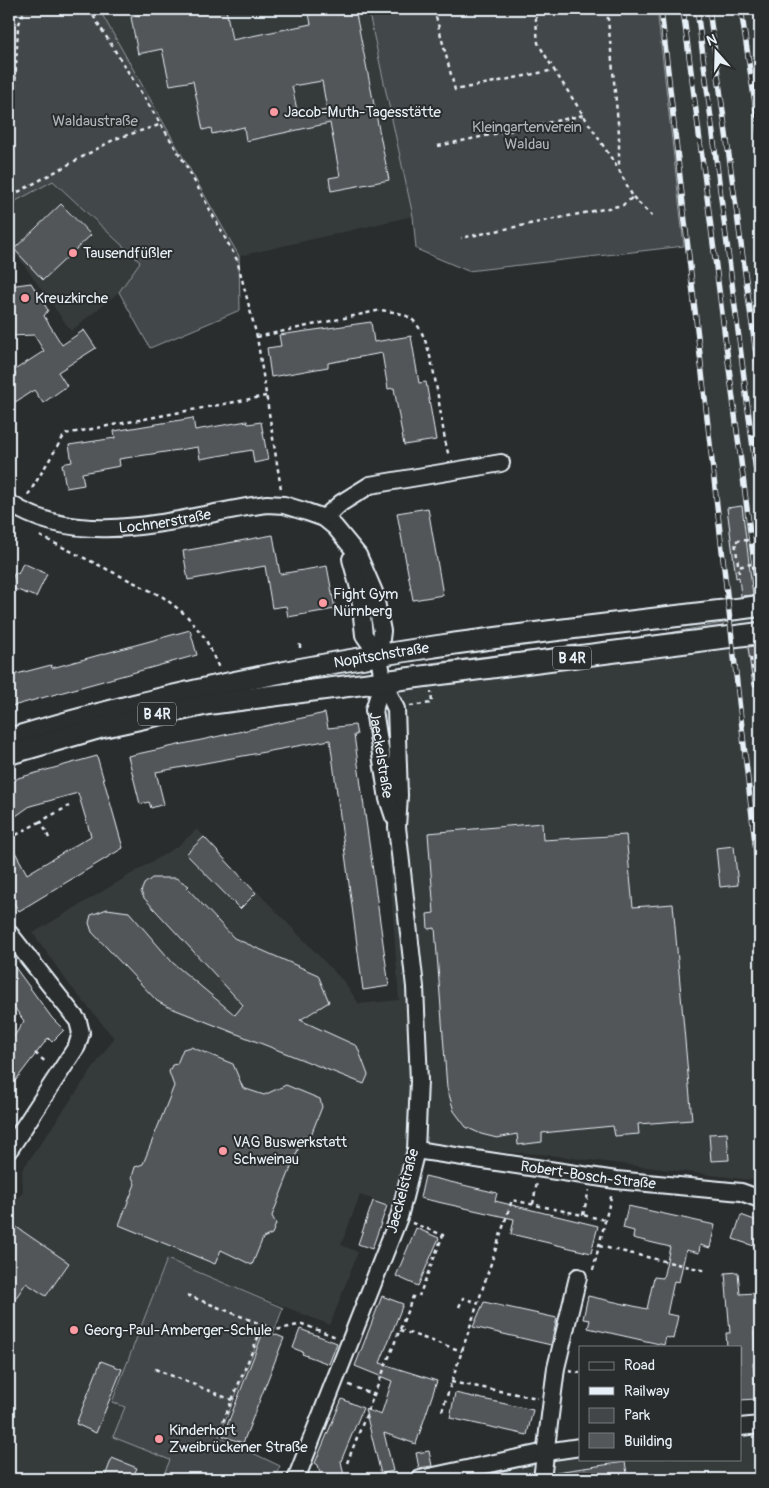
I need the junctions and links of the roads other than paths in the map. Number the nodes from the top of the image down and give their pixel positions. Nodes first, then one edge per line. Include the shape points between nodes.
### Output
1 (501, 463) dead end
2 (14, 506) edge
3 (324, 518) junction
4 (760, 606) edge
5 (760, 633) edge
6 (379, 656) junction
7 (383, 681) junction
8 (9, 739) edge
9 (9, 754) edge
10 (9, 933) edge
11 (9, 1150) edge
12 (416, 1150) junction
13 (760, 1198) edge
14 (578, 1277) road end
15 (760, 1425) edge
16 (742, 1426) edge
17 (579, 1447) edge
18 (546, 1452) junction
19 (296, 1479) edge
20 (420, 1479) edge
21 (542, 1479) edge

1 - 3 street via 370,485
2 - 3 street, Lochnerstraße via 51,522 101,528 147,525 267,504 284,505
3 - 6 street, Lochnerstraße via 343,537 359,588 364,635
4 - 6 main road, Nopitschstraße / B 4R
5 - 7 main road, Nopitschstraße / B 4R
6 - 7 street, Lochnerstraße
6 - 8 main road, Nopitschstraße / B 4R via 163,698
7 - 9 main road, Nopitschstraße / B 4R via 182,709
7 - 12 street, Jaeckelstraße via 396,708 397,827 415,987 419,1081
10 - 11 street via 78,1021 81,1033 71,1056
12 - 13 street, Robert-Bosch-Straße via 616,1180 741,1192
12 - 19 street, Jaeckelstraße via 399,1217
14 - 18 street via 561,1338
15 - 16 street
17 - 18 street
18 - 20 street
18 - 21 street

